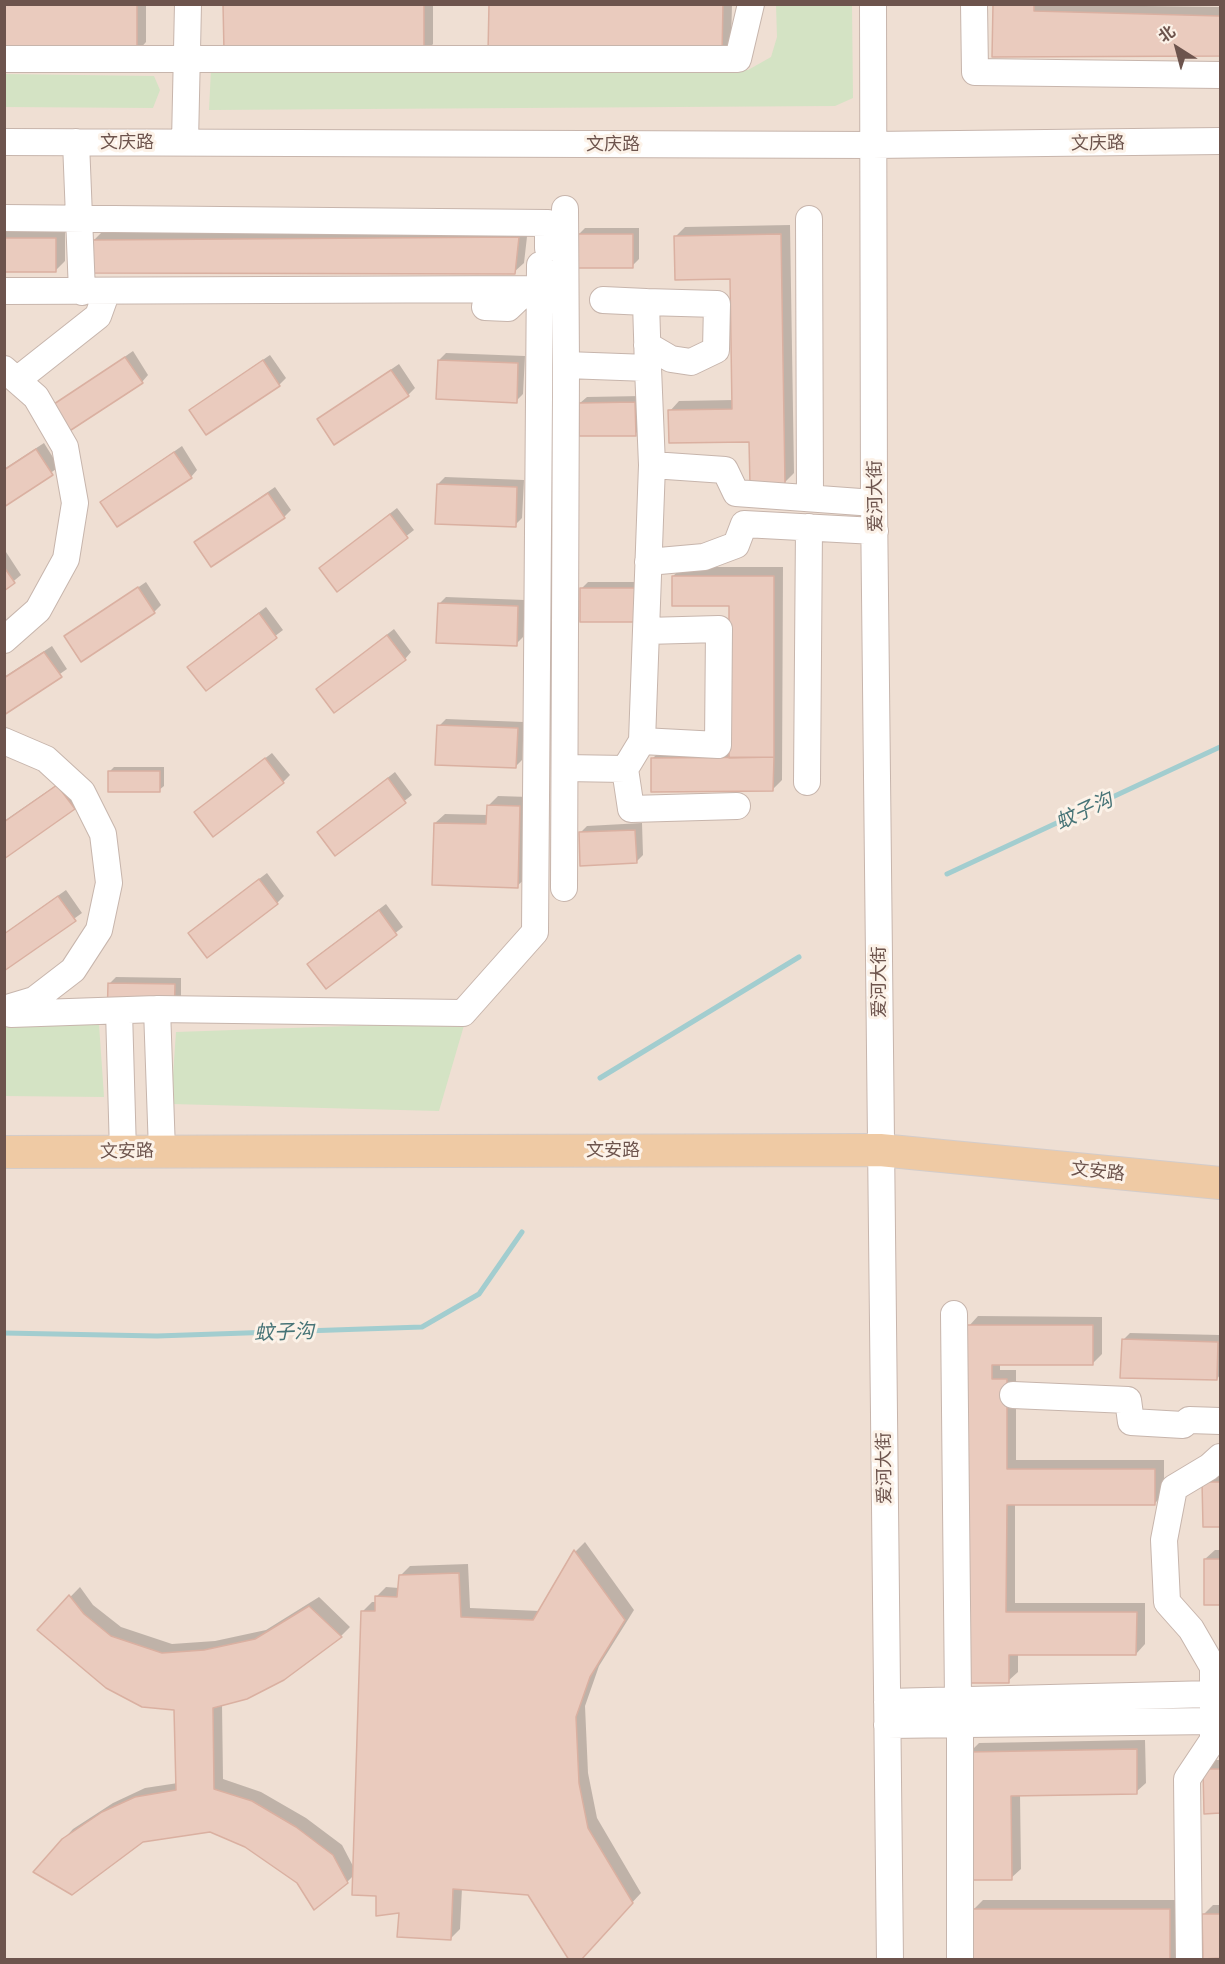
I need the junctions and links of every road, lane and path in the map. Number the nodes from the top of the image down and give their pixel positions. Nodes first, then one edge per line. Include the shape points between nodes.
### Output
1 (188, 4) edge
2 (751, 4) edge
3 (873, 4) edge
4 (974, 4) edge
5 (4, 59) edge
6 (187, 60) junction
7 (1221, 75) edge
8 (1221, 141) edge
9 (4, 142) edge
10 (76, 142) junction
11 (185, 142) junction
12 (872, 145) junction
13 (565, 208) dead end
14 (79, 217) junction
15 (4, 218) edge
16 (809, 219) dead end
17 (539, 273) junction
18 (4, 291) edge
19 (45, 292) junction
20 (95, 292) junction
21 (603, 300) dead end
22 (646, 302) junction
23 (485, 308) dead end
24 (4, 309) edge
25 (648, 357) junction
26 (566, 365) junction
27 (11, 374) edge
28 (652, 465) junction
29 (810, 498) junction
30 (874, 503) junction
31 (809, 528) junction
32 (875, 531) junction
33 (648, 562) junction
34 (646, 630) junction
35 (4, 640) edge
36 (4, 741) edge
37 (642, 741) junction
38 (565, 768) junction
39 (625, 769) junction
40 (807, 782) dead end
41 (737, 806) dead end
42 (564, 888) dead end
43 (4, 1009) edge
44 (157, 1009) junction
45 (118, 1011) junction
46 (4, 1014) edge
47 (880, 1150) junction
48 (162, 1151) junction
49 (4, 1152) edge
50 (123, 1152) junction
51 (1221, 1183) edge
52 (954, 1314) dead end
53 (1013, 1395) dead end
54 (1221, 1421) edge
55 (1221, 1456) edge
56 (1213, 1694) junction
57 (959, 1712) junction
58 (887, 1714) junction
59 (1213, 1721) junction
60 (890, 1959) edge
61 (960, 1959) edge
62 (1189, 1959) edge

1 - 6 street
2 - 6 street via 738,59
3 - 12 street, 爱河大街
4 - 7 street via 975,72
5 - 6 street
6 - 11 street
8 - 12 street, 文庆路
9 - 10 street, 文庆路
10 - 11 street, 文庆路
10 - 14 street
11 - 12 street, 文庆路
12 - 30 street, 爱河大街
13 - 26 street
14 - 15 street
14 - 17 street via 548,223
14 - 20 street
16 - 29 street
17 - 20 street
17 - 23 street via 508,308
17 - 44 street via 535,932 463,1013
18 - 19 street
19 - 20 street
19 - 24 street via 27,307
20 - 27 street via 98,316
21 - 22 street
22 - 25 street
22 - 25 street via 717,304 716,350 691,363
25 - 26 street
25 - 28 street
26 - 38 street
27 - 35 street via 36,397 64,447 75,503 66,559 38,610
28 - 29 street via 724,470 736,493
28 - 33 street
29 - 30 street
30 - 32 street, 爱河大街
31 - 32 street
31 - 33 street via 744,524 736,545 704,557
31 - 40 street
32 - 47 street, 爱河大街
33 - 34 street
34 - 37 street
34 - 37 street via 719,629 718,745
36 - 43 street via 46,759 82,792 103,834 109,882 99,930 73,970 34,1000
37 - 39 street
38 - 39 street
38 - 42 street
39 - 41 street via 631,809
44 - 45 street
44 - 48 street
45 - 46 street
45 - 50 street
47 - 48 main road, 文安路
47 - 51 main road, 文安路
47 - 58 street, 爱河大街
48 - 50 main road, 文安路
49 - 50 main road, 文安路
52 - 57 street
53 - 54 street via 1128,1400 1131,1422 1183,1425 1189,1420
55 - 56 street via 1174,1488 1164,1540 1167,1602 1191,1629 1214,1667
56 - 57 street
56 - 59 street
57 - 58 street
57 - 59 street
57 - 61 street
58 - 60 street, 爱河大街
59 - 62 street via 1213,1740 1187,1779

